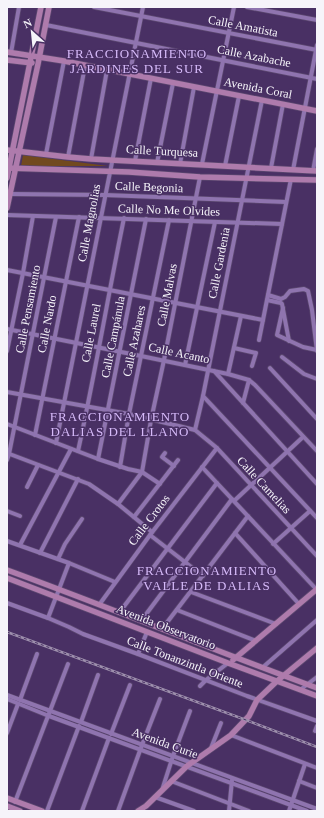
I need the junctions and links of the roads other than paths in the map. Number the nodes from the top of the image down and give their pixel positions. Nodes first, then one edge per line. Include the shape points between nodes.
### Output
1 (19, 7) edge
2 (41, 7) edge
3 (49, 7) edge
4 (94, 7) edge
5 (143, 7) edge
6 (234, 7) edge
7 (247, 7) edge
8 (141, 16) junction
9 (317, 20) edge
10 (46, 25) junction
11 (228, 33) junction
12 (136, 42) junction
13 (317, 45) edge
14 (316, 50) edge
15 (9, 52) edge
16 (31, 56) junction
17 (39, 58) junction
18 (7, 60) edge
19 (223, 60) junction
20 (64, 62) junction
21 (30, 63) junction
22 (38, 64) junction
23 (85, 66) junction
24 (107, 70) junction
25 (129, 74) junction
26 (151, 78) junction
27 (310, 78) junction
28 (317, 79) edge
29 (173, 83) junction
30 (194, 87) junction
31 (217, 91) junction
32 (24, 96) junction
33 (239, 96) junction
34 (31, 97) junction
35 (262, 100) junction
36 (284, 104) junction
37 (304, 108) junction
38 (317, 111) edge
39 (317, 149) edge
40 (13, 151) edge
41 (46, 154) junction
42 (68, 157) junction
43 (91, 159) junction
44 (112, 160) junction
45 (135, 161) junction
46 (158, 163) junction
47 (180, 164) junction
48 (202, 164) junction
49 (225, 166) junction
50 (249, 167) junction
51 (10, 168) edge
52 (271, 168) junction
53 (293, 170) junction
54 (315, 171) edge
55 (110, 172) junction
56 (200, 177) junction
57 (7, 178) edge
58 (246, 178) junction
59 (291, 179) junction
60 (317, 180) edge
61 (10, 194) junction
62 (105, 196) junction
63 (195, 199) junction
64 (242, 200) junction
65 (286, 202) junction
66 (7, 208) edge
67 (7, 215) edge
68 (33, 216) junction
69 (56, 217) junction
70 (79, 218) junction
71 (101, 218) junction
72 (124, 218) junction
73 (146, 219) junction
74 (169, 220) junction
75 (191, 221) junction
76 (215, 222) junction
77 (238, 222) junction
78 (282, 224) junction
79 (7, 270) edge
80 (23, 273) junction
81 (44, 277) junction
82 (66, 281) junction
83 (87, 286) junction
84 (109, 290) junction
85 (131, 294) junction
86 (153, 298) junction
87 (268, 298) junction
88 (175, 303) junction
89 (197, 307) junction
90 (283, 308) junction
91 (220, 312) junction
92 (241, 316) junction
93 (263, 320) junction
94 (9, 330) edge
95 (33, 334) junction
96 (55, 338) junction
97 (259, 340) dead end
98 (289, 341) junction
99 (76, 343) junction
100 (99, 347) junction
101 (234, 348) junction
102 (7, 351) edge
103 (120, 351) junction
104 (317, 351) edge
105 (142, 356) junction
106 (282, 357) dead end
107 (164, 360) junction
108 (185, 365) junction
109 (252, 366) dead end
110 (270, 368) dead end
111 (208, 370) junction
112 (213, 371) junction
113 (228, 374) junction
114 (317, 379) edge
115 (249, 380) junction
116 (7, 392) edge
117 (21, 394) junction
118 (203, 396) junction
119 (43, 398) junction
120 (64, 402) junction
121 (243, 403) junction
122 (88, 407) junction
123 (108, 410) junction
124 (129, 414) junction
125 (317, 419) edge
126 (151, 420) junction
127 (7, 424) edge
128 (14, 428) junction
129 (195, 430) junction
130 (35, 435) junction
131 (303, 437) junction
132 (56, 443) junction
133 (217, 448) junction
134 (71, 449) junction
135 (78, 451) junction
136 (317, 451) edge
137 (287, 452) junction
138 (8, 453) edge
139 (165, 453) dead end
140 (98, 459) junction
141 (7, 460) edge
142 (178, 460) dead end
143 (38, 465) junction
144 (174, 466) junction
145 (120, 467) junction
146 (202, 467) junction
147 (270, 468) junction
148 (59, 472) junction
149 (142, 472) junction
150 (78, 479) junction
151 (217, 483) junction
152 (160, 484) junction
153 (317, 484) edge
154 (251, 485) junction
155 (27, 488) dead end
156 (233, 500) junction
157 (118, 504) junction
158 (310, 510) junction
159 (7, 511) edge
160 (20, 516) dead end
161 (248, 516) junction
162 (134, 518) junction
163 (317, 518) edge
164 (82, 519) dead end
165 (291, 528) junction
166 (235, 533) junction
167 (151, 534) junction
168 (7, 541) edge
169 (274, 544) junction
170 (20, 545) junction
171 (168, 548) junction
172 (40, 553) junction
173 (317, 556) edge
174 (58, 559) junction
175 (185, 562) junction
176 (69, 563) junction
177 (7, 570) edge
178 (203, 576) junction
179 (7, 578) edge
180 (116, 582) junction
181 (59, 589) junction
182 (317, 590) edge
183 (191, 592) junction
184 (56, 597) junction
185 (91, 602) junction
186 (7, 603) edge
187 (299, 604) junction
188 (99, 605) junction
189 (88, 609) junction
190 (177, 610) junction
191 (119, 613) junction
192 (131, 617) junction
193 (48, 618) junction
194 (317, 620) edge
195 (141, 621) junction
196 (128, 624) junction
197 (276, 624) junction
198 (162, 629) junction
199 (147, 632) junction
200 (256, 640) junction
201 (317, 648) edge
202 (37, 654) dead end
203 (138, 654) junction
204 (236, 658) junction
205 (228, 663) junction
206 (68, 664) dead end
207 (262, 668) junction
208 (98, 675) dead end
209 (284, 676) junction
210 (317, 677) edge
211 (206, 680) junction
212 (276, 681) junction
213 (130, 685) dead end
214 (308, 685) junction
215 (200, 686) dead end
216 (317, 688) edge
217 (300, 690) junction
218 (7, 695) edge
219 (317, 696) edge
220 (7, 699) edge
221 (160, 699) dead end
222 (257, 700) junction
223 (19, 702) junction
224 (190, 711) dead end
225 (50, 713) junction
226 (317, 721) edge
227 (80, 724) junction
228 (221, 724) dead end
229 (7, 733) edge
230 (231, 735) junction
231 (110, 736) junction
232 (141, 747) junction
233 (210, 750) junction
234 (172, 758) junction
235 (305, 764) junction
236 (190, 765) junction
237 (317, 768) edge
238 (232, 780) junction
239 (172, 781) junction
240 (299, 781) junction
241 (317, 788) edge
242 (162, 790) junction
243 (156, 797) junction
244 (7, 798) edge
245 (293, 800) junction
246 (15, 802) junction
247 (230, 804) junction
248 (291, 805) junction
249 (7, 806) edge
250 (317, 809) edge
251 (13, 810) edge
252 (20, 811) edge
253 (42, 811) edge
254 (47, 811) edge
255 (82, 811) edge
256 (118, 811) edge
257 (138, 811) edge
258 (194, 811) edge
259 (229, 811) edge
260 (249, 811) edge
261 (289, 811) edge
262 (307, 811) edge

1 - 15 street
2 - 16 street
3 - 10 street
4 - 8 street, Calle Amatista
5 - 8 street, Calle Magnolias
6 - 11 street
7 - 9 street
8 - 11 street, Calle Amatista
8 - 12 street, Calle Magnolias
10 - 12 street, Calle Azabache
10 - 17 street
11 - 14 street, Calle Amatista
11 - 19 street
12 - 19 street, Calle Azabache
12 - 25 street, Calle Magnolias
13 - 14 street
14 - 27 street
15 - 16 street, Avenida Coral
16 - 17 street, Avenida Coral
16 - 21 street
17 - 20 street, Avenida Coral
17 - 22 street
18 - 21 street
19 - 27 street, Calle Azabache
19 - 31 street
20 - 23 street, Avenida Coral
20 - 41 street
21 - 22 street
21 - 32 street
22 - 34 street
23 - 24 street, Avenida Coral
23 - 42 street
24 - 25 street, Avenida Coral
24 - 43 street
25 - 26 street, Avenida Coral
25 - 44 street, Calle Magnolias
26 - 29 street, Avenida Coral
26 - 45 street
27 - 28 street, Calle Azabache
27 - 37 street
29 - 30 street, Avenida Coral
29 - 46 street
30 - 31 street, Avenida Coral
30 - 47 street
31 - 33 street, Avenida Coral
31 - 48 street
32 - 34 street
32 - 40 street
33 - 35 street, Avenida Coral
33 - 49 street
34 - 40 street
35 - 36 street, Avenida Coral
35 - 50 street, Calle Gardenia
36 - 37 street, Avenida Coral
36 - 52 street
37 - 38 street, Avenida Coral
37 - 53 street
39 - 54 street
40 - 41 street, Calle Turquesa
40 - 51 street
41 - 42 street, Calle Turquesa
42 - 43 street, Calle Turquesa
43 - 44 street, Calle Turquesa
44 - 45 street, Calle Turquesa
44 - 55 street, Calle Magnolias
45 - 46 street, Calle Turquesa
46 - 47 street, Calle Turquesa
47 - 48 street, Calle Turquesa
48 - 49 street, Calle Turquesa
49 - 50 street, Calle Turquesa
50 - 52 street, Calle Turquesa
50 - 58 street, Calle Gardenia
51 - 55 street, Calle Turquesa
51 - 57 street
51 - 61 street
52 - 53 street, Calle Turquesa
53 - 54 street, Calle Turquesa
55 - 56 street, Calle Turquesa
55 - 62 street, Calle Magnolias
56 - 58 street, Calle Turquesa
56 - 63 street, Calle Malvas
58 - 59 street, Calle Turquesa
58 - 64 street, Calle Gardenia
59 - 60 street, Calle Turquesa
59 - 65 street
61 - 62 street, Calle Begonia
61 - 66 street
62 - 63 street, Calle Begonia
62 - 71 street, Calle Magnolias
63 - 64 street, Calle Begonia
63 - 75 street, Calle Malvas
64 - 65 street, Calle Begonia
64 - 77 street, Calle Gardenia
65 - 78 street
67 - 68 street, Calle No Me Olvides
68 - 69 street, Calle No Me Olvides
68 - 80 street
69 - 70 street, Calle No Me Olvides
69 - 81 street, Calle Pensamiento
70 - 71 street, Calle No Me Olvides
70 - 82 street, Calle Nardo
71 - 72 street, Calle No Me Olvides
71 - 83 street, Calle Magnolias
72 - 73 street, Calle No Me Olvides
72 - 84 street, Calle Laurel
73 - 74 street, Calle No Me Olvides
73 - 85 street, Calle Campánula
74 - 75 street, Calle No Me Olvides
74 - 86 street, Calle Azahares
75 - 76 street, Calle No Me Olvides
75 - 88 street, Calle Malvas
76 - 77 street, Calle No Me Olvides
76 - 89 street
77 - 78 street, Calle No Me Olvides
77 - 91 street, Calle Gardenia
78 - 87 street
79 - 80 street
80 - 81 street
80 - 94 street
81 - 82 street
81 - 95 street, Calle Pensamiento
82 - 83 street
82 - 96 street, Calle Nardo
83 - 84 street
83 - 99 street, Calle Magnolias
84 - 85 street
84 - 100 street, Calle Laurel
85 - 86 street
85 - 103 street, Calle Campánula
86 - 88 street
86 - 105 street, Calle Azahares
87 - 90 street via 281,303
87 - 93 street
87 - 104 street via 281,299 290,291 308,291
88 - 89 street
88 - 107 street, Calle Malvas
89 - 91 street
89 - 108 street
90 - 98 street
90 - 98 street via 277,335
91 - 92 street
91 - 111 street, Calle Gardenia
92 - 93 street
92 - 101 street
93 - 97 street
94 - 95 street, Calle Acanto
94 - 102 street
95 - 96 street, Calle Acanto
95 - 117 street, Calle Pensamiento
96 - 99 street, Calle Acanto
96 - 119 street, Calle Nardo
98 - 104 street
99 - 100 street, Calle Acanto
99 - 120 street, Calle Magnolias
100 - 103 street, Calle Acanto
100 - 122 street, Calle Laurel
101 - 109 street via 256,353
101 - 113 street
103 - 105 street, Calle Acanto
103 - 123 street, Calle Campánula
105 - 107 street, Calle Acanto
105 - 124 street, Calle Azahares
106 - 114 street via 304,374
107 - 108 street, Calle Acanto
107 - 126 street, Calle Malvas
108 - 111 street, Calle Acanto
110 - 125 street
111 - 112 street, Calle Acanto
111 - 118 street, Calle Gardenia
112 - 113 street, Calle Acanto
112 - 121 street
113 - 115 street, Calle Acanto
115 - 121 street
115 - 131 street, Calle Acanto
116 - 117 street
117 - 119 street
117 - 128 street, Calle Pensamiento
118 - 129 street, Calle Gardenia
118 - 147 street
119 - 120 street
119 - 130 street, Calle Nardo
120 - 122 street
120 - 132 street, Calle Magnolias
121 - 137 street
122 - 123 street
122 - 135 street, Calle Laurel
123 - 124 street
123 - 140 street, Calle Campánula
124 - 126 street
124 - 145 street, Calle Azahares
126 - 129 street
126 - 149 street, Calle Malvas
127 - 128 street
128 - 130 street
128 - 138 street, Calle Pensamiento
129 - 133 street, Calle Camelias
130 - 132 street
131 - 136 street, Calle Acanto
131 - 137 street
132 - 134 street
133 - 146 street, Calle Crotos
133 - 154 street, Calle Camelias
134 - 135 street
134 - 148 street
135 - 140 street
137 - 147 street
137 - 153 street
138 - 141 street, Calle Pensamiento
138 - 143 street
139 - 144 street via 162,457
140 - 145 street
142 - 144 street
143 - 148 street
143 - 155 street
144 - 152 street
145 - 149 street
146 - 151 street
146 - 167 street, Calle Crotos
147 - 154 street
147 - 158 street
148 - 150 street
148 - 170 street
149 - 152 street
149 - 157 street, Calle Malvas
150 - 157 street
150 - 172 street
151 - 156 street
151 - 171 street
152 - 162 street
154 - 156 street
154 - 165 street, Calle Camelias
156 - 161 street
156 - 175 street
157 - 162 street
158 - 163 street
158 - 165 street
159 - 160 street
161 - 166 street
161 - 169 street
162 - 167 street
164 - 174 street
165 - 169 street
165 - 173 street, Calle Camelias
166 - 178 street
166 - 187 street
167 - 171 street
167 - 180 street, Calle Crotos
168 - 170 street
169 - 182 street
170 - 172 street
171 - 175 street
171 - 191 street
172 - 174 street
174 - 176 street
175 - 178 street
175 - 195 street
176 - 180 street
176 - 181 street
177 - 181 street, Avenida Observatorio
178 - 183 street
179 - 184 street, Avenida Observatorio
180 - 188 street, Calle Crotos
181 - 184 street
181 - 185 street, Avenida Observatorio
182 - 187 street
183 - 190 street
183 - 197 street
184 - 189 street, Avenida Observatorio
184 - 193 street
185 - 188 street, Avenida Observatorio
185 - 189 street
186 - 193 street, Calle Tonanzintla Oriente
187 - 197 street
188 - 191 street, Avenida Observatorio
189 - 196 street, Avenida Observatorio
190 - 198 street
190 - 200 street
191 - 192 street, Avenida Observatorio
192 - 195 street, Avenida Observatorio
192 - 196 street
193 - 203 street, Calle Tonanzintla Oriente
194 - 207 street
195 - 198 street, Avenida Observatorio
196 - 199 street, Avenida Observatorio
197 - 200 street
198 - 204 street, Avenida Observatorio
199 - 203 street
199 - 205 street, Avenida Observatorio
200 - 204 street
201 - 209 street
202 - 223 street
203 - 211 street, Calle Tonanzintla Oriente
204 - 205 street
204 - 207 street, Avenida Observatorio
205 - 211 street
205 - 212 street, Avenida Observatorio
206 - 225 street
207 - 209 street, Avenida Observatorio
208 - 227 street
209 - 212 street
209 - 214 street, Avenida Observatorio
210 - 214 street
211 - 215 street
211 - 222 street, Calle Tonanzintla Oriente
212 - 217 street, Avenida Observatorio
212 - 222 street
213 - 231 street
214 - 216 street, Avenida Observatorio
214 - 217 street
217 - 219 street, Avenida Observatorio
218 - 223 street, Avenida Curie
220 - 223 street, Avenida Curie
221 - 232 street
222 - 226 street, Calle Tonanzintla Oriente
222 - 230 street via 249,716
223 - 225 street, Avenida Curie
223 - 229 street
224 - 234 street
225 - 227 street, Avenida Curie
225 - 246 street
227 - 231 street, Avenida Curie
227 - 254 street
228 - 233 street
230 - 233 street
230 - 235 street
231 - 232 street, Avenida Curie
231 - 255 street
232 - 234 street, Avenida Curie
232 - 256 street
233 - 236 street
234 - 236 street, Avenida Curie
234 - 242 street
235 - 237 street
235 - 240 street
236 - 238 street, Avenida Curie
236 - 239 street
238 - 245 street, Avenida Curie
238 - 247 street
238 - 248 street, Avenida Curie
239 - 242 street
239 - 247 street
240 - 241 street
240 - 245 street
242 - 243 street
243 - 257 street
243 - 258 street
244 - 246 street
245 - 248 street
245 - 250 street, Avenida Curie
246 - 253 street
247 - 259 street
247 - 260 street
248 - 261 street
248 - 262 street, Avenida Curie
249 - 251 street
251 - 252 street

